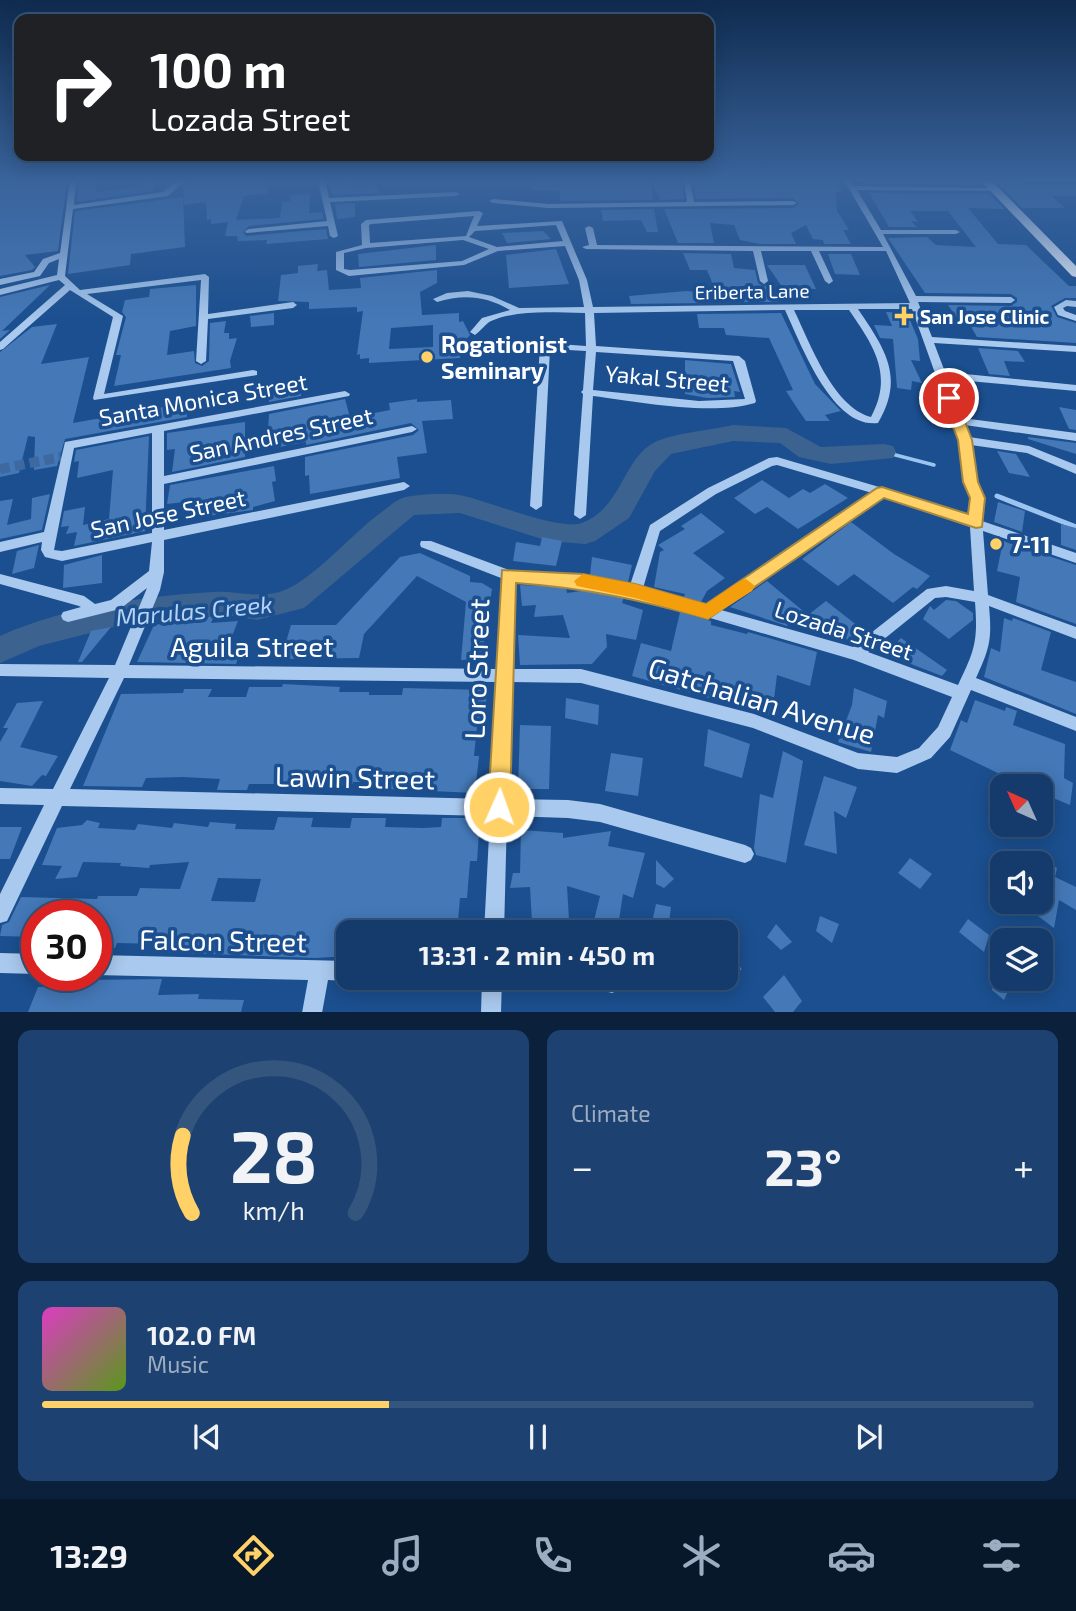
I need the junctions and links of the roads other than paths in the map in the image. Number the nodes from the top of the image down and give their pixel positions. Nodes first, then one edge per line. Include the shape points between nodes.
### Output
1 (66, 227) edge
2 (308, 227) edge
3 (333, 227) edge
4 (365, 227) edge
5 (498, 227) edge
6 (561, 227) edge
7 (875, 227) edge
8 (1032, 227) edge
9 (589, 228) dead end
10 (473, 229) joint
11 (249, 231) dead end
12 (878, 232) junction
13 (956, 232) dead end
14 (334, 236) dead end
15 (464, 238) junction
16 (568, 243) junction
17 (366, 246) junction
18 (756, 247) junction
19 (814, 248) junction
20 (496, 249) junction
21 (888, 249) junction
22 (63, 255) junction
23 (1076, 273) edge
24 (65, 281) junction
25 (764, 281) dead end
26 (829, 281) dead end
27 (0, 282) edge
28 (0, 292) edge
29 (78, 293) junction
30 (437, 299) dead end
31 (1011, 300) dead end
32 (914, 303) junction
33 (1076, 303) edge
34 (293, 305) dead end
35 (852, 307) junction
36 (788, 308) junction
37 (517, 311) junction
38 (589, 311) junction
39 (203, 317) junction
40 (1076, 318) edge
41 (475, 332) dead end
42 (0, 338) edge
43 (928, 340) junction
44 (0, 347) edge
45 (591, 347) junction
46 (1076, 349) edge
47 (201, 362) dead end
48 (253, 373) dead end
49 (941, 375) junction
50 (1076, 388) edge
51 (586, 392) junction
52 (345, 394) dead end
53 (958, 421) junction
54 (158, 428) junction
55 (412, 429) dead end
56 (1076, 437) edge
57 (965, 440) junction
58 (66, 453) joint
59 (1076, 470) edge
60 (158, 481) junction
61 (404, 486) dead end
62 (882, 492) junction
63 (536, 506) dead end
64 (580, 515) dead end
65 (976, 523) junction
66 (49, 536) junction
67 (158, 536) junction
68 (426, 544) dead end
69 (0, 547) edge
70 (1076, 558) edge
71 (156, 572) junction
72 (508, 575) junction
73 (0, 579) edge
74 (635, 591) junction
75 (984, 599) junction
76 (92, 611) junction
77 (708, 612) junction
78 (68, 616) dead end
79 (1076, 633) edge
80 (855, 654) junction
81 (0, 670) edge
82 (119, 672) junction
83 (504, 674) junction
84 (966, 688) junction
85 (1076, 724) edge
86 (0, 796) edge
87 (57, 797) junction
88 (499, 807) junction
89 (745, 854) dead end
90 (0, 914) edge
91 (495, 920) edge
92 (0, 963) edge
93 (21, 964) edge
94 (112, 965) edge
95 (320, 970) junction
96 (336, 971) edge
97 (492, 990) edge
98 (312, 1012) edge
99 (491, 1012) edge

1 - 22 street
2 - 11 street
3 - 14 street
4 - 17 street
5 - 10 street
6 - 16 street
7 - 12 street, Gatchalian Avenue
8 - 23 main road
9 - 18 street via 590,247
10 - 15 street
12 - 13 street
12 - 21 street, Gatchalian Avenue
15 - 17 street
15 - 20 street
16 - 20 street
16 - 38 street
17 - 20 street via 340,252 340,270 349,273 464,263
18 - 19 street
18 - 25 street
19 - 21 street
19 - 26 street
21 - 32 street, Gatchalian Avenue
22 - 24 street
22 - 27 street via 46,261 37,274
24 - 28 street
24 - 29 street
24 - 42 street
24 - 44 street
29 - 39 street via 205,277
29 - 48 street via 118,316 98,397
30 - 37 street via 475,295
31 - 32 street, Eriberta Lane
32 - 35 street, Eriberta Lane
32 - 43 street, Gatchalian Avenue
33 - 40 street via 1058,307 1061,313
34 - 39 street
35 - 36 street, Eriberta Lane
35 - 36 street via 888,367 885,406 874,421 861,421 845,408
36 - 38 street, Eriberta Lane
37 - 38 street, Eriberta Lane
37 - 41 street, Eriberta Lane via 485,320
38 - 45 street
39 - 47 street
43 - 46 street
43 - 49 street, Gatchalian Avenue
45 - 51 street
45 - 51 street, Yakal Street via 736,358 751,399 744,405
45 - 63 street via 549,344 543,349
49 - 50 street
49 - 53 street, Gatchalian Avenue
51 - 64 street
52 - 54 street, Santa Monica Street
53 - 56 street
53 - 57 street, Gatchalian Avenue
54 - 58 street, Santa Monica Street
54 - 60 street
55 - 60 street, San Andres Street
57 - 59 street via 1029,450
57 - 65 street, Gatchalian Avenue via 978,498
58 - 66 street, San Jose Street
60 - 67 street
61 - 67 street, San Jose Street
62 - 65 street
62 - 74 street via 785,462 769,462 654,528
62 - 77 street
65 - 70 street
65 - 75 street, Gatchalian Avenue
66 - 67 street, San Jose Street via 47,550 55,556
66 - 69 street
67 - 71 street
68 - 72 street, Lozada Street
71 - 76 street via 115,606
71 - 82 street
72 - 74 street, Lozada Street
72 - 83 street, Loro Street
73 - 76 street via 84,602
74 - 77 street, Lozada Street
75 - 79 street
75 - 80 street via 956,590 932,593
75 - 84 street, Gatchalian Avenue via 981,652
76 - 78 street
77 - 80 street, Lozada Street
80 - 84 street, Lozada Street
81 - 82 street, Aguila Street
82 - 83 street, Aguila Street
82 - 87 street
83 - 84 street, Gatchalian Avenue via 582,676 754,721 858,761 897,765 925,753 944,732
83 - 88 street, Loro Street
84 - 85 street
86 - 87 street, Lawin Street
87 - 88 street, Lawin Street
87 - 90 street
88 - 89 street, Lawin Street via 600,813
88 - 91 street, Loro Street
92 - 93 street
94 - 95 street, Falcon Street
95 - 96 street, Falcon Street
95 - 98 street
97 - 99 street

